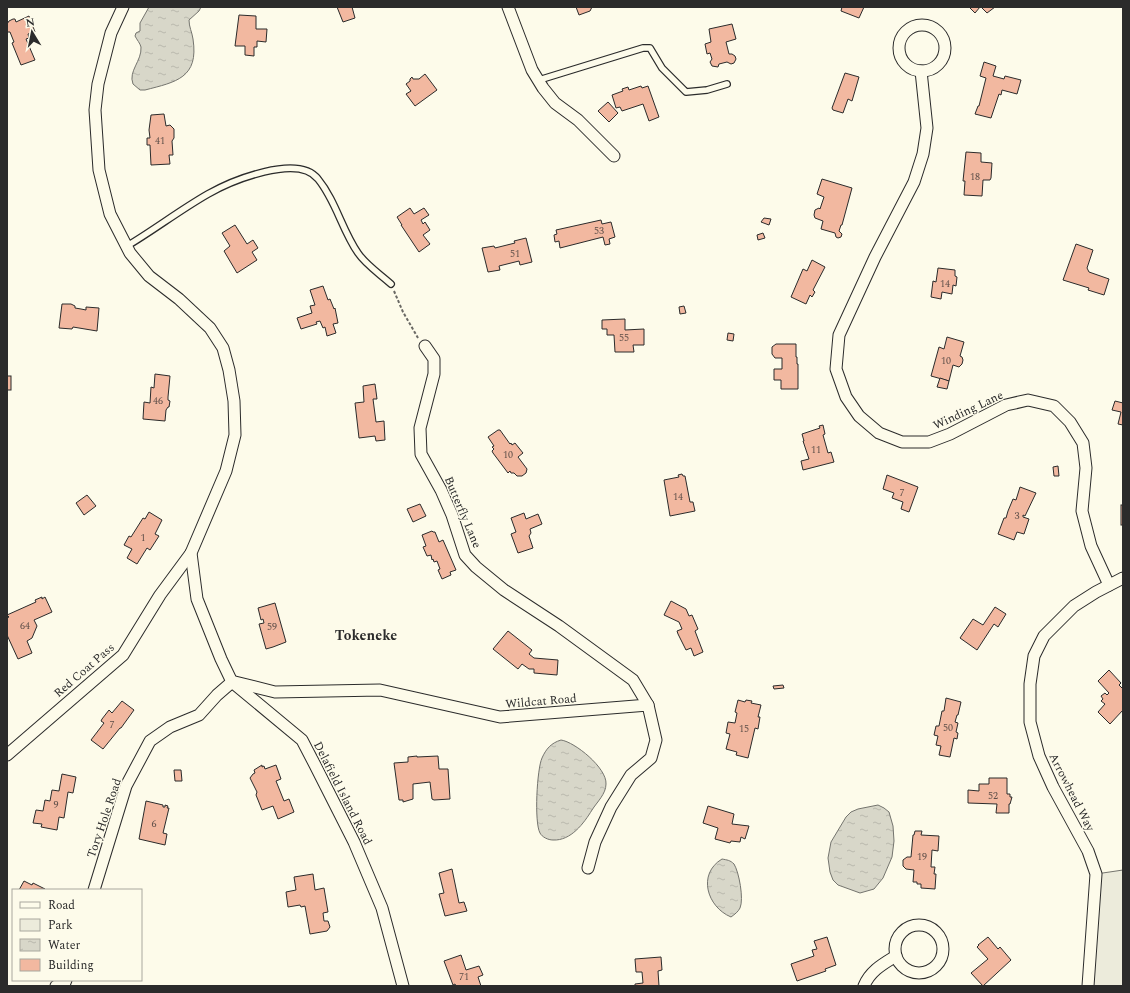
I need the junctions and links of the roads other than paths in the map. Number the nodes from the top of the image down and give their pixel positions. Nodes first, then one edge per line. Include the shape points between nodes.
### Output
1 (123, 7) edge
2 (508, 7) edge
3 (921, 72) junction
4 (539, 80) junction
5 (727, 84) dead end
6 (614, 156) dead end
7 (126, 246) junction
8 (391, 284) road end
9 (425, 346) road end
10 (191, 553) junction
11 (1123, 578) edge
12 (1109, 585) junction
13 (232, 682) junction
14 (648, 705) junction
15 (7, 755) edge
16 (588, 868) dead end
17 (94, 889) edge
18 (896, 956) junction
19 (403, 986) edge
20 (864, 986) edge
21 (1088, 986) edge

1 - 7 street via 111,33 98,84 95,110 99,170 110,214
2 - 4 street via 532,70
3 - 3 street via 938,65 945,49 938,32 922,25 905,32 898,48 905,64 912,70
3 - 12 street, Winding Lane via 927,128 923,154 914,182 875,257 839,335 836,369 846,397 859,416 879,433 902,442 929,442 1006,405 1028,400 1054,406 1070,422 1083,443 1086,468 1082,511 1091,546
4 - 5 lane via 650,48 662,68 686,92 707,90
4 - 6 street via 555,103 578,120
7 - 8 lane via 225,186 266,171 295,167 308,170 317,177 329,194 358,254
7 - 10 street via 149,276 210,328 223,348 229,370 234,401 235,435 226,470
9 - 14 street, Butterfly Lane via 434,359 434,374 420,428 421,454 452,515 465,555 504,590 633,680
10 - 13 street, Delafield Island Road via 197,599
10 - 15 street, Red Coat Pass via 160,595 123,656
11 - 12 street, Arrowhead Way
12 - 21 street, Arrowhead Way via 1074,606 1044,636 1034,656 1030,684 1030,722 1039,756 1088,851 1096,874
13 - 14 street, Wildcat Road via 274,692 380,690 500,717
13 - 17 street, Tory Hole Road via 199,715 170,727 150,741 126,786
13 - 19 street, Delafield Island Road via 302,740 354,842 379,901
14 - 16 street via 656,740 651,758 631,775 611,807 595,842
18 - 18 street via 900,964 908,970 916,973 926,972 940,960 942,942 930,927 912,926 903,930 897,938
18 - 20 street via 877,968

